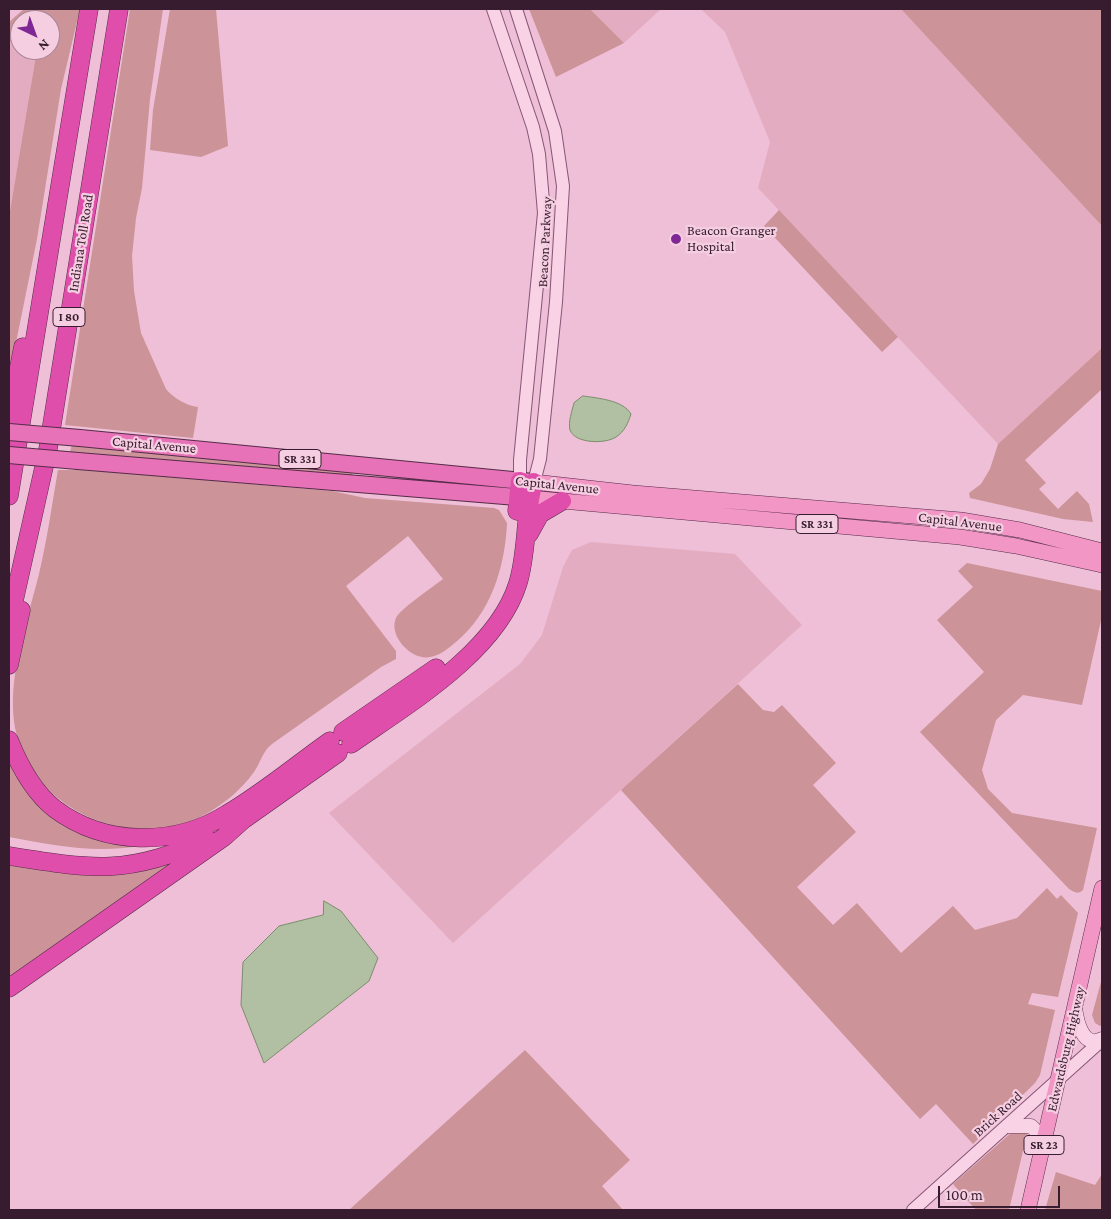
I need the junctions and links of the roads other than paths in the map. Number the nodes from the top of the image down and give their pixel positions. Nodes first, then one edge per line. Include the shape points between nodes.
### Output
1 (89, 9) edge
2 (119, 9) edge
3 (494, 9) edge
4 (516, 9) edge
5 (57, 211) junction
6 (9, 418) edge
7 (9, 432) edge
8 (9, 455) edge
9 (526, 490) junction
10 (9, 496) edge
11 (562, 501) junction
12 (35, 510) junction
13 (1102, 551) edge
14 (523, 554) junction
15 (1102, 565) edge
16 (9, 623) edge
17 (9, 665) edge
18 (9, 740) edge
19 (340, 742) junction
20 (235, 817) junction
21 (9, 847) edge
22 (9, 856) edge
23 (1102, 888) edge
24 (9, 988) edge
25 (1075, 1008) junction
26 (1102, 1039) edge
27 (1059, 1080) junction
28 (1008, 1126) junction
29 (1044, 1144) junction
30 (913, 1210) edge
31 (1028, 1210) edge

1 - 5 highway, Indiana Toll Road / I 80
2 - 12 highway, Indiana Toll Road / I 80 via 48,449
3 - 9 street, Beacon Parkway via 533,127 539,154 544,213
4 - 9 street, Beacon Parkway via 555,131 563,186 556,302 540,459
5 - 6 highway via 42,252
5 - 10 highway, Indiana Toll Road / I 80
7 - 9 highway, Capital Avenue / SR 331, bridge
8 - 9 highway, Capital Avenue / SR 331, bridge
9 - 11 main road, Capital Avenue / SR 331
9 - 13 main road, Capital Avenue / SR 331 via 633,493 962,520 1020,530
9 - 14 highway
9 - 19 highway via 508,578 500,601 484,626 456,654
11 - 14 highway via 540,514 533,524
11 - 15 main road, Capital Avenue / SR 331 via 960,537
12 - 16 highway, Indiana Toll Road / I 80
12 - 17 highway via 33,557
14 - 19 highway via 514,593 488,638 462,663
18 - 20 highway via 33,786 54,808 103,834 130,839 163,837
19 - 20 highway
20 - 21 highway via 189,839 149,853 104,859
20 - 22 highway via 181,851 130,866 70,866
20 - 24 highway via 224,837
23 - 25 main road, Edwardsburg Highway / SR 23
25 - 26 main road via 1084,1036 1090,1042
25 - 27 main road, Edwardsburg Highway / SR 23
26 - 27 street, Brick Road
27 - 28 street, Brick Road
27 - 29 main road, Edwardsburg Highway / SR 23
28 - 29 main road via 1031,1126
28 - 30 street, Brick Road
29 - 31 main road, Edwardsburg Highway / SR 23

